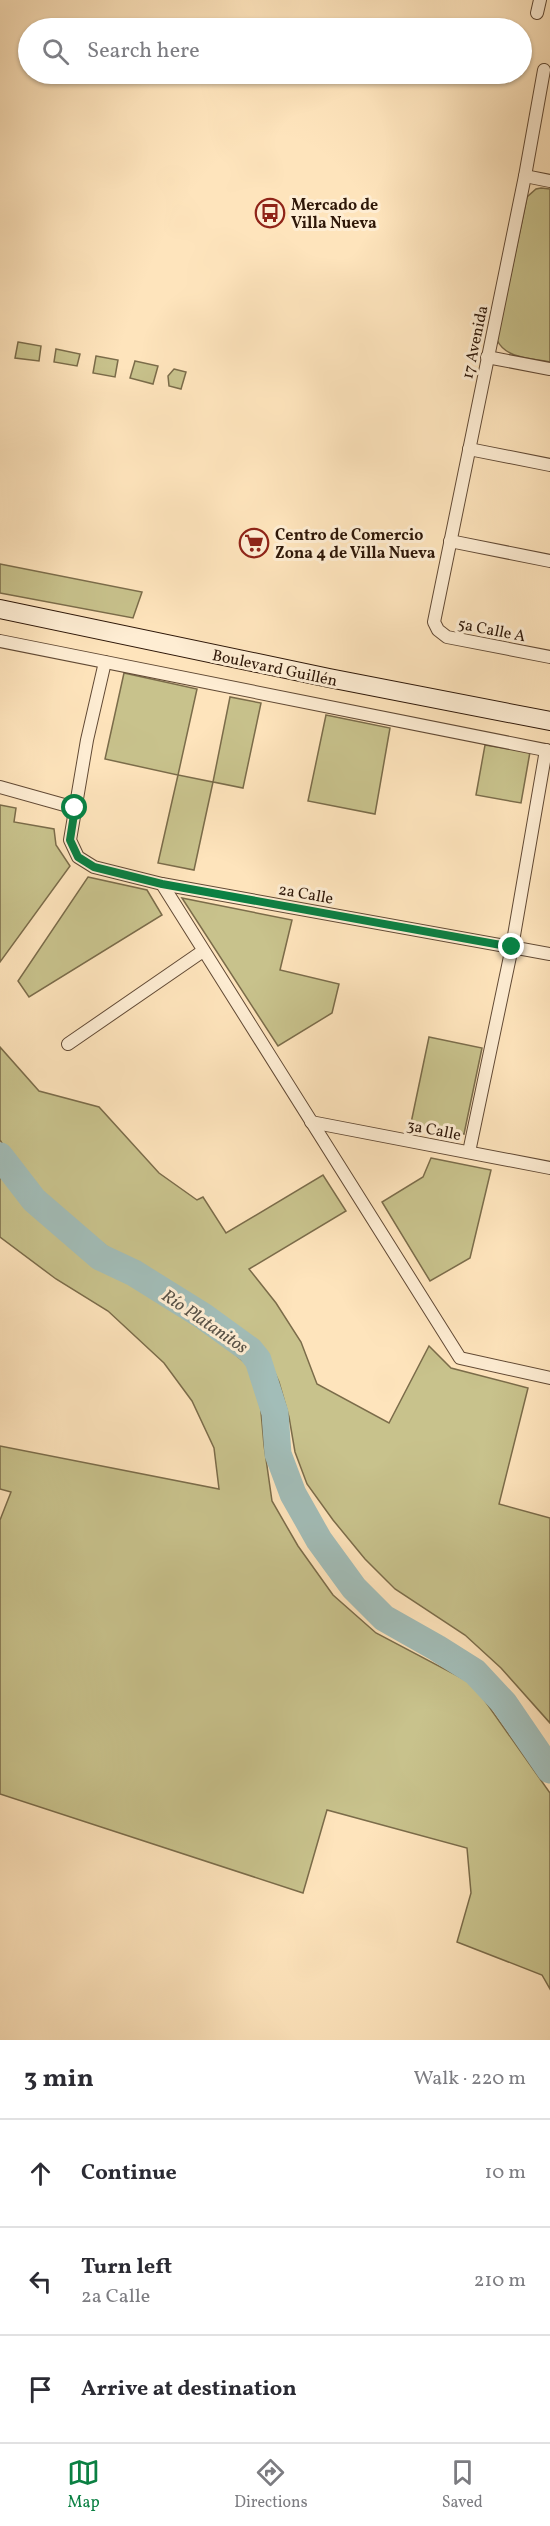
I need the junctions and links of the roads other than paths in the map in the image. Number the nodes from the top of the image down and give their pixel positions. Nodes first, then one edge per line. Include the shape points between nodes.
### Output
1 (540, 0) edge
2 (537, 13) dead end
3 (544, 69) dead end
4 (546, 84) edge
5 (525, 176) junction
6 (550, 181) edge
7 (488, 357) junction
8 (550, 369) edge
9 (469, 449) junction
10 (550, 465) edge
11 (450, 541) junction
12 (550, 561) edge
13 (0, 609) edge
14 (435, 622) joint
15 (0, 641) edge
16 (550, 657) edge
17 (105, 662) junction
18 (550, 721) edge
19 (548, 751) edge
20 (0, 787) edge
21 (75, 808) junction
22 (162, 884) junction
23 (512, 947) junction
24 (203, 951) junction
25 (550, 954) edge
26 (68, 1044) dead end
27 (311, 1122) junction
28 (469, 1152) junction
29 (550, 1168) edge
30 (550, 1378) edge

1 - 2 street
3 - 4 street, 17 Avenida
4 - 5 street, 17 Avenida
5 - 6 street
5 - 7 street, 17 Avenida
7 - 8 street
7 - 9 street, 17 Avenida
9 - 10 street
9 - 11 street, 17 Avenida
11 - 12 street
11 - 14 street, 17 Avenida
13 - 18 main road, Boulevard Guillén
14 - 16 street, 5a Calle A via 447,637
15 - 17 street
17 - 19 street
17 - 21 street
19 - 23 street
20 - 21 street
21 - 22 street, 2a Calle via 70,840 78,857 94,867
22 - 23 street, 2a Calle
22 - 24 street
23 - 25 street, 2a Calle
23 - 28 street
24 - 26 street
24 - 27 street
27 - 28 street, 3a Calle
27 - 30 street via 460,1358
28 - 29 street, 3a Calle

